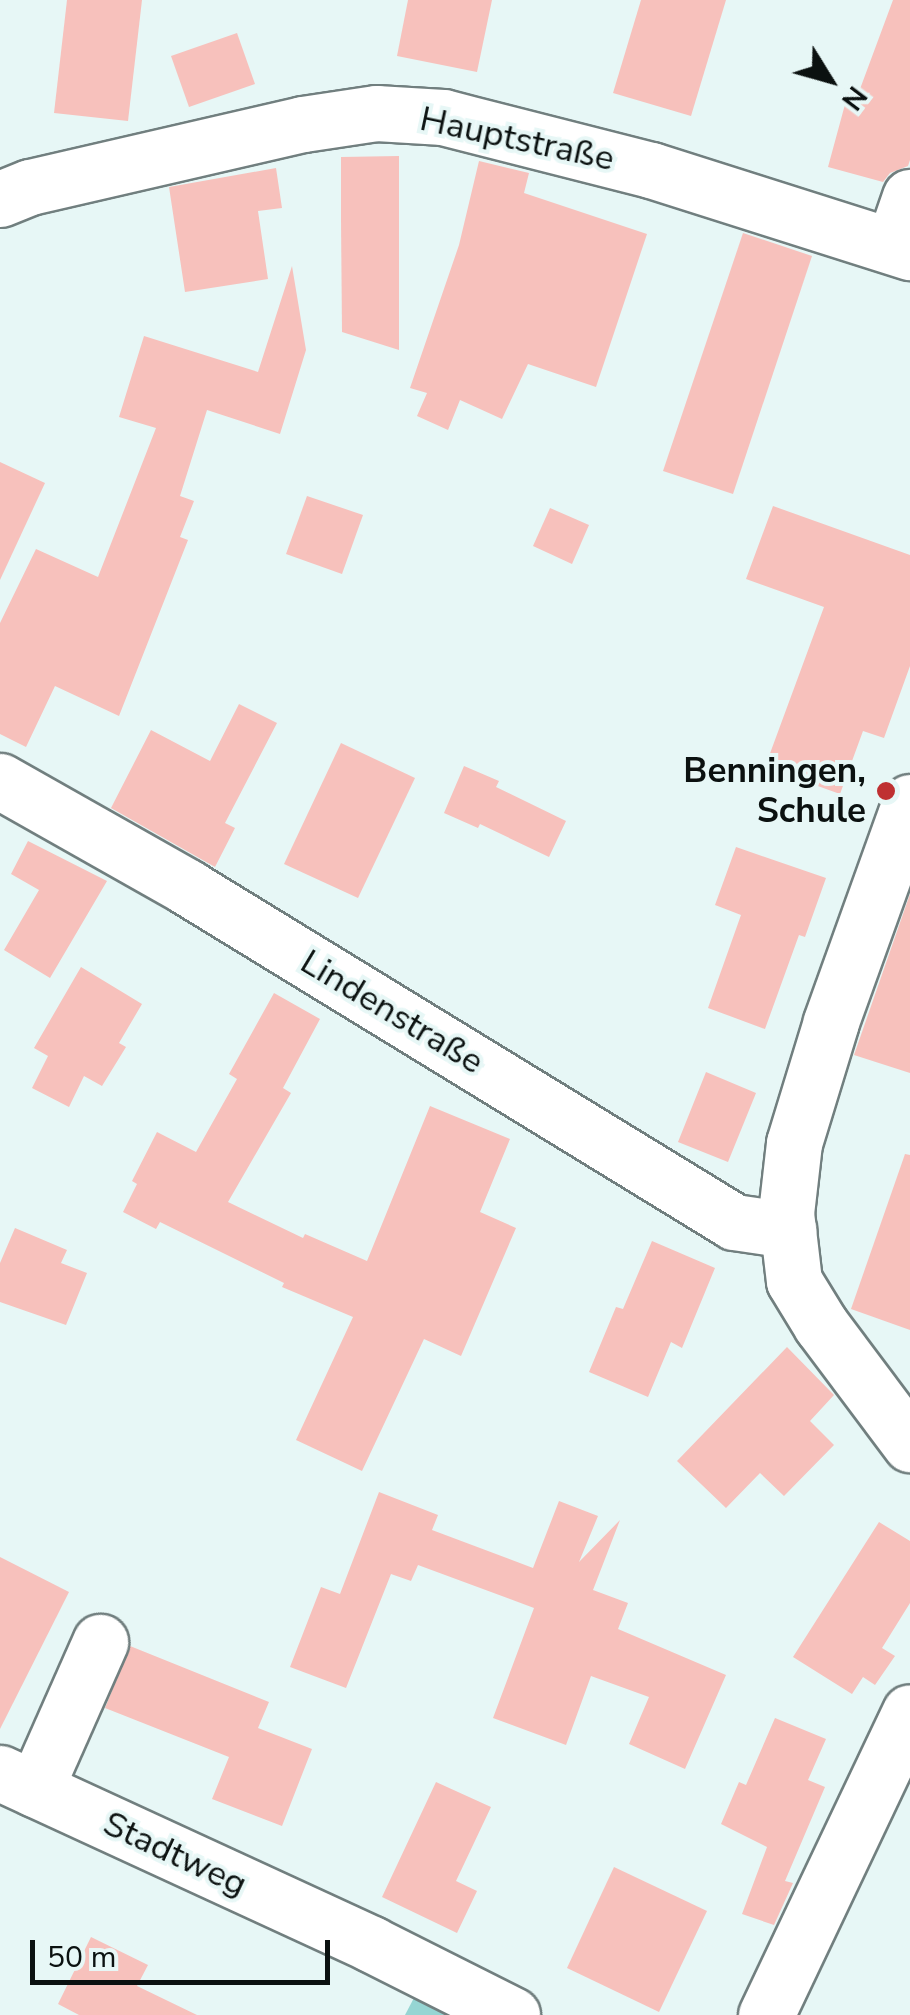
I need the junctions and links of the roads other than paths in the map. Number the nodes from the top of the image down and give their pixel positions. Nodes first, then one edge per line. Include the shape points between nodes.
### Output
1 (0, 198) edge
2 (904, 231) edge
3 (0, 781) edge
4 (910, 802) edge
5 (788, 1230) junction
6 (910, 1444) edge
7 (100, 1642) dead end
8 (910, 1712) edge
9 (18, 1781) edge
10 (512, 2015) edge
11 (766, 2015) edge

1 - 2 street, Hauptstraße via 264,133 376,113 443,117
3 - 5 street, Lindenstraße via 734,1222
4 - 5 street via 794,1143
5 - 6 street via 794,1281
7 - 9 street
8 - 11 street
9 - 10 street, Stadtweg

